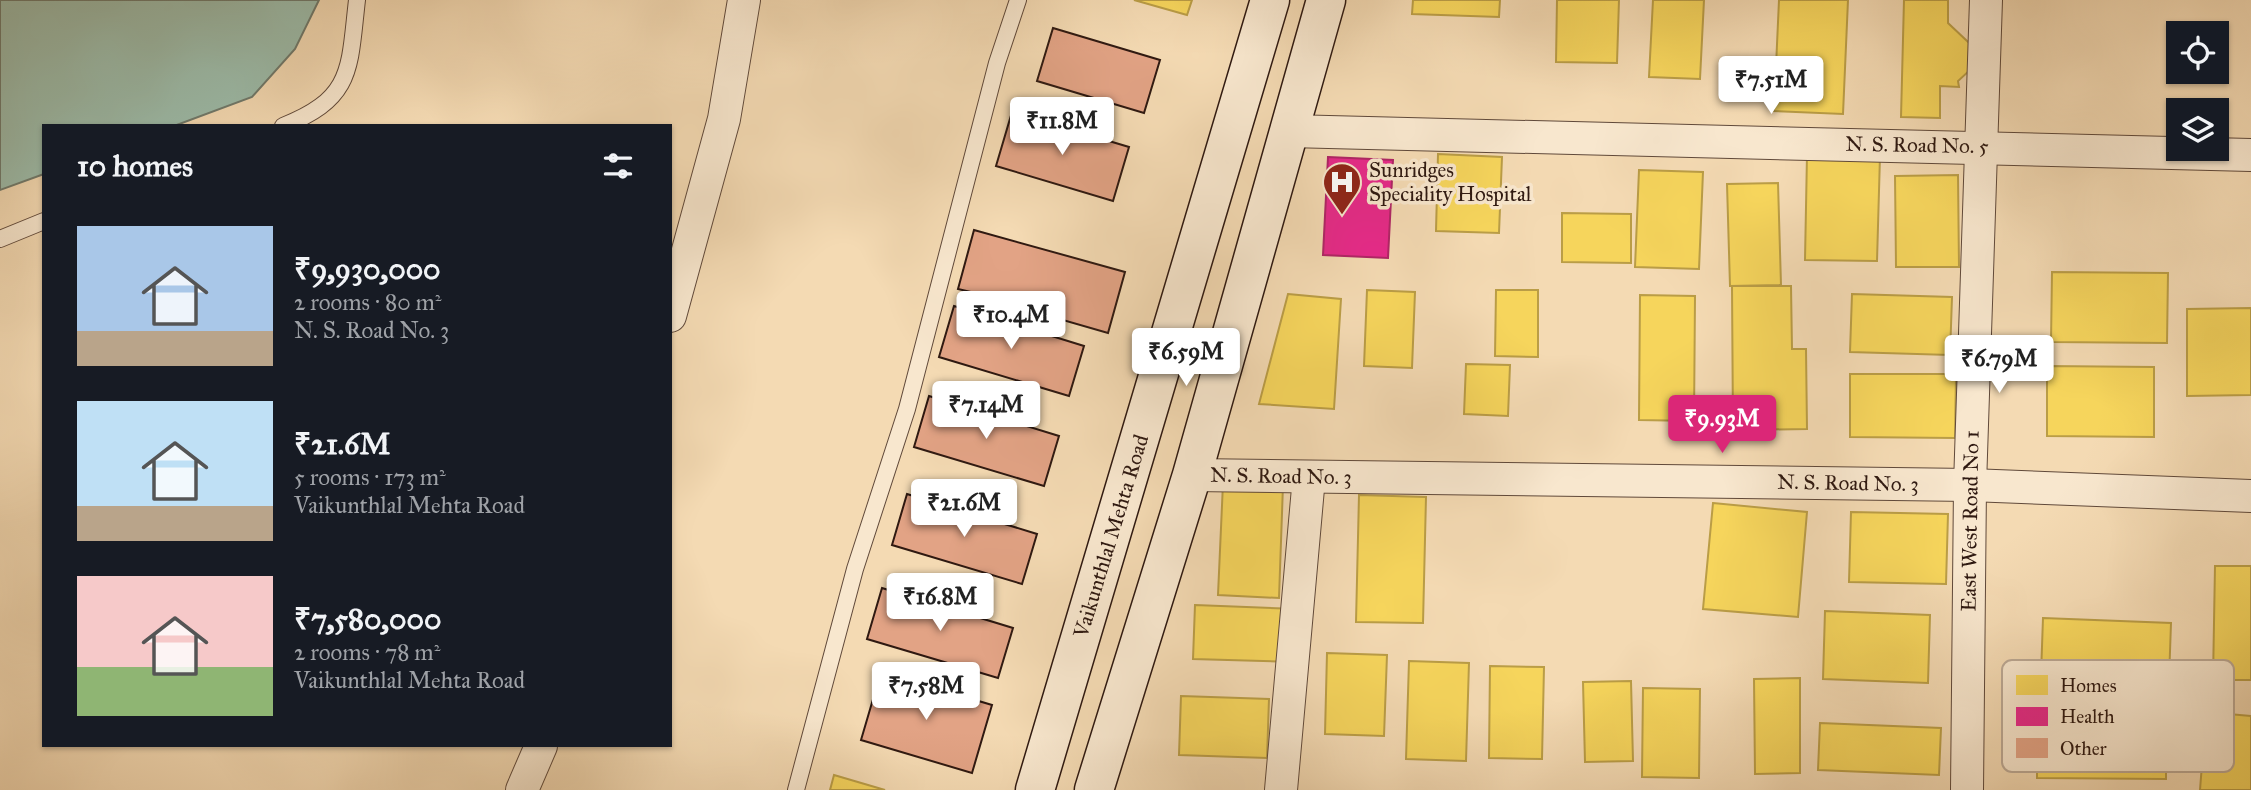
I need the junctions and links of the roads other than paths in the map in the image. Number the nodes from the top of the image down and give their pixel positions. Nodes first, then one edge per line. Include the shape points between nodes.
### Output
1 (357, 0) edge
2 (744, 0) edge
3 (1018, 0) edge
4 (1270, 0) edge
5 (1326, 0) edge
6 (1986, 0) edge
7 (288, 124) edge
8 (1289, 131) junction
9 (1981, 146) junction
10 (2251, 155) edge
11 (42, 222) edge
12 (0, 239) edge
13 (672, 309) edge
14 (1192, 475) junction
15 (1309, 477) junction
16 (1970, 485) junction
17 (2251, 496) edge
18 (541, 747) edge
19 (522, 790) edge
20 (796, 790) edge
21 (1035, 790) edge
22 (1094, 790) edge
23 (1281, 790) edge
24 (1967, 790) edge

1 - 7 lane via 341,87 313,114
2 - 13 street via 724,119
3 - 20 lane via 997,63 907,409 855,569
4 - 21 main road, Vaikunthlal Mehta Road
5 - 8 main road
6 - 9 street, East West Road No 1
8 - 9 street, N. S. Road No. 5
8 - 14 main road
9 - 10 street, N. S. Road No. 5
9 - 16 street, East West Road No 1
11 - 12 lane
14 - 15 street, N. S. Road No. 3
14 - 22 main road
15 - 16 street, N. S. Road No. 3
15 - 23 street
16 - 17 street, N. S. Road No. 3
16 - 24 street, East West Road No 1
18 - 19 street

